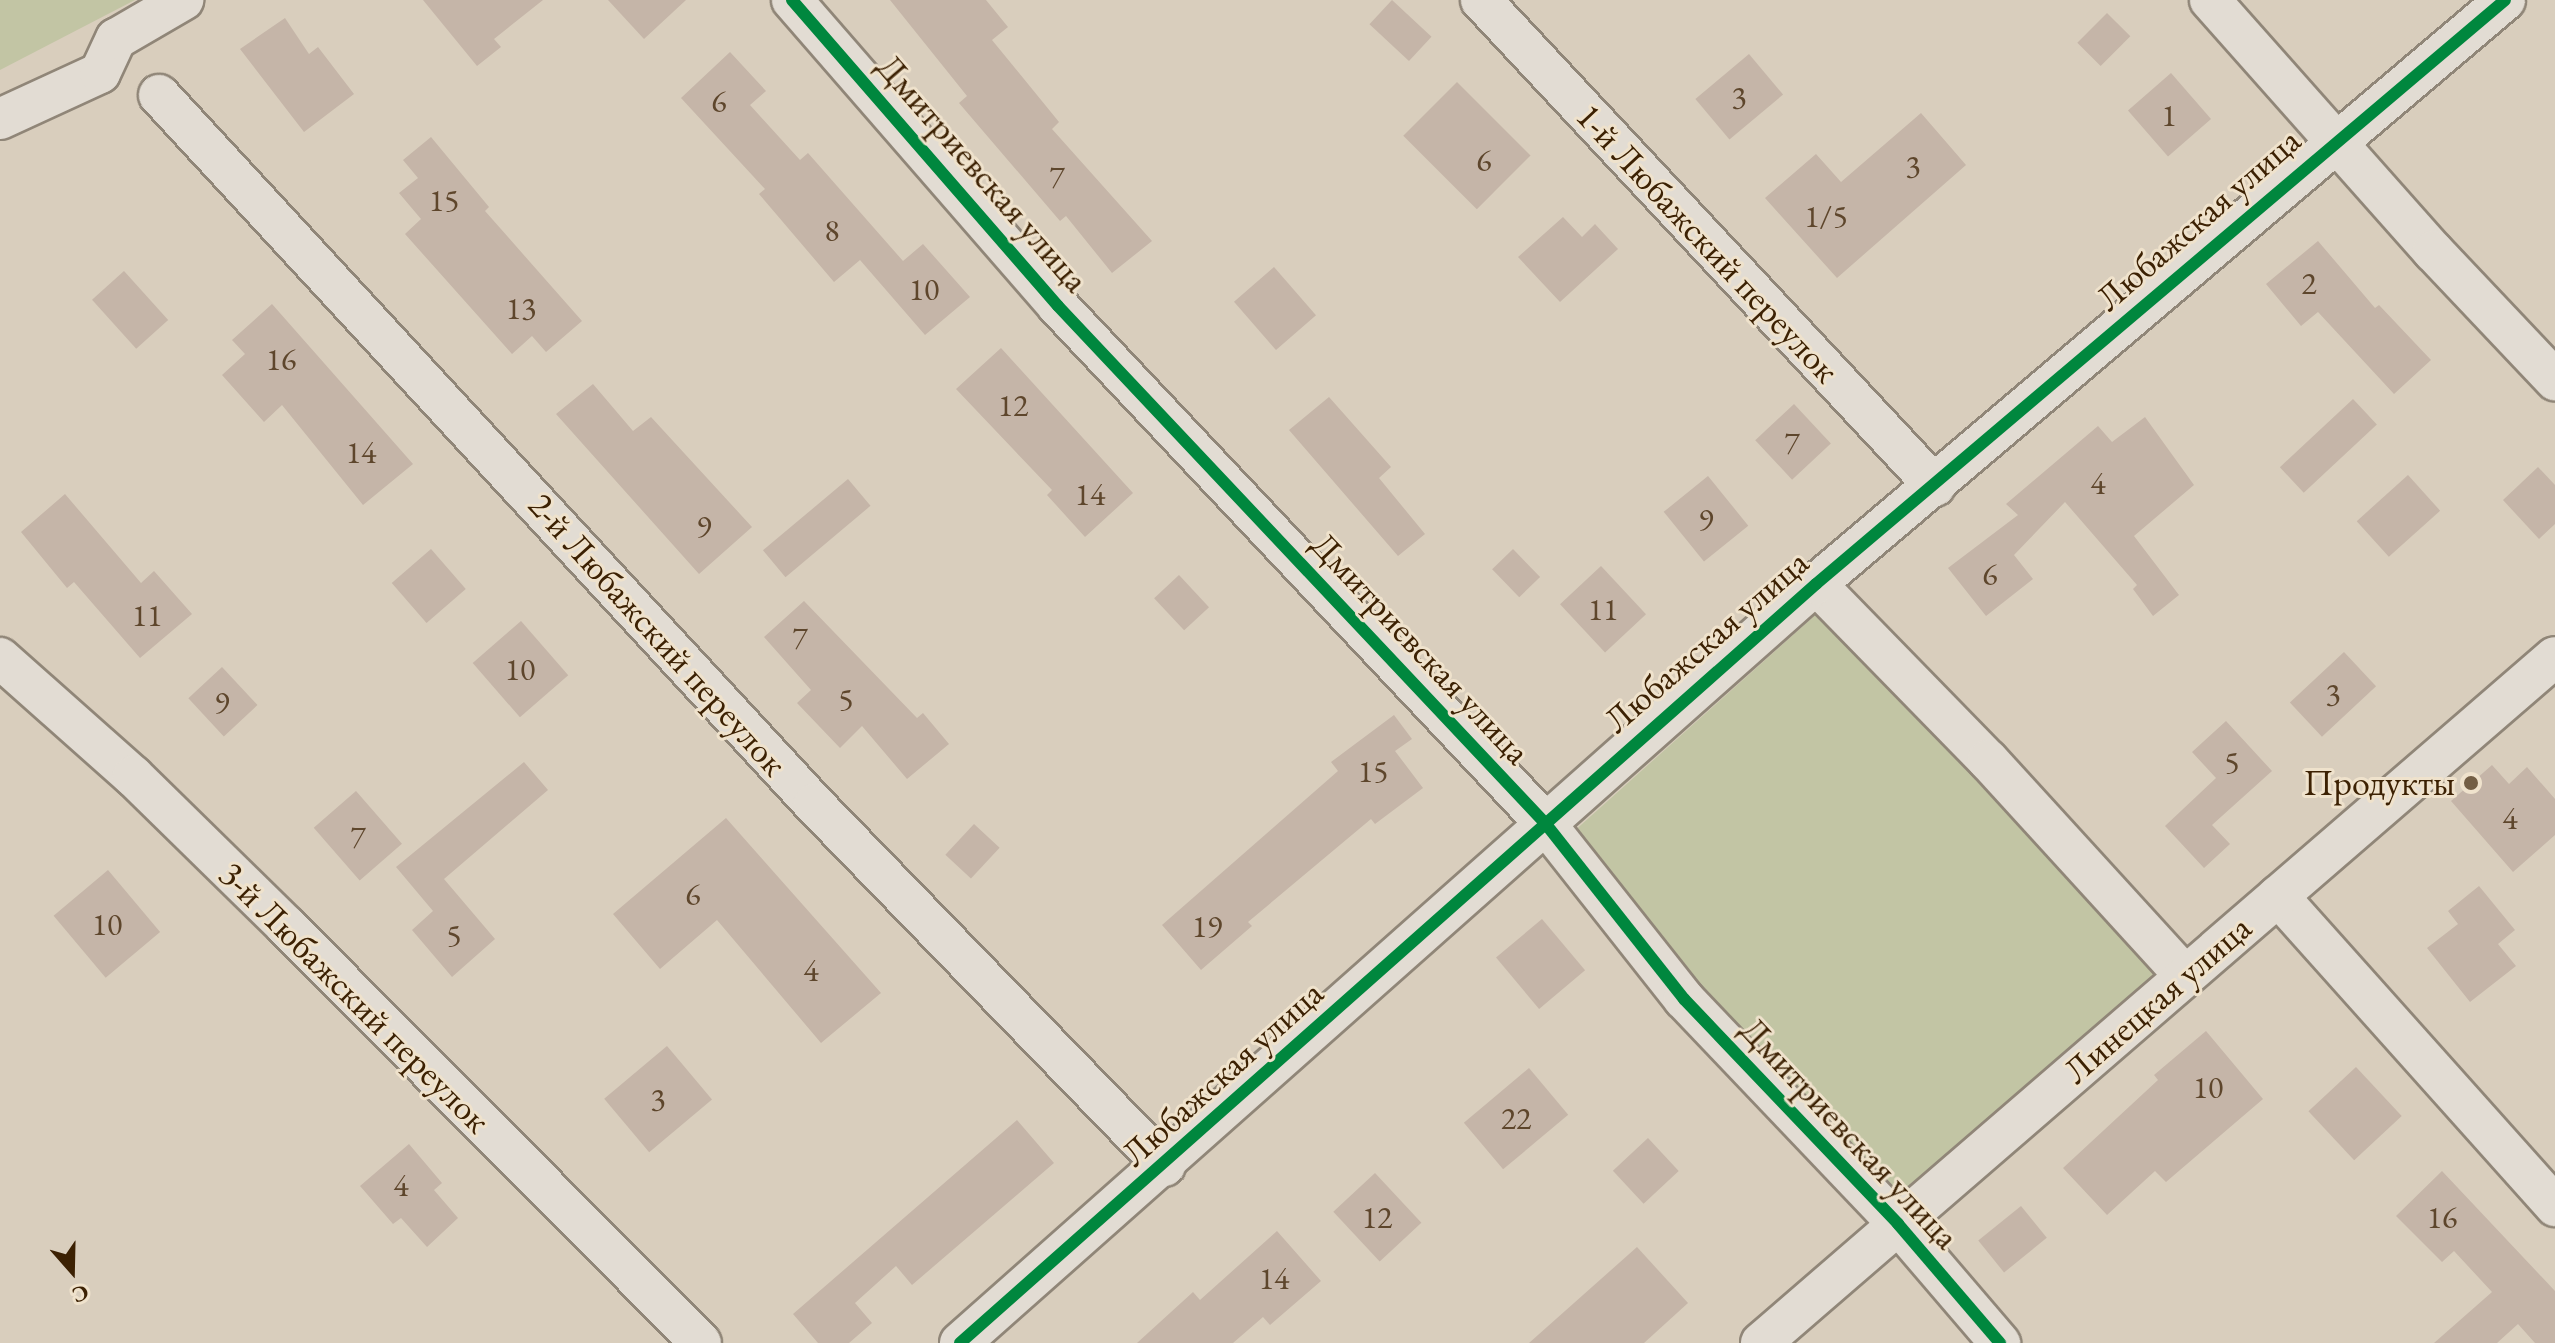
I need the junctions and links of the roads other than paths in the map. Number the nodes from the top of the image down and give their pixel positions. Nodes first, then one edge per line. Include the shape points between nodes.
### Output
1 (183, 0) edge
2 (792, 0) edge
3 (1481, 0) edge
4 (2210, 0) edge
5 (2505, 0) edge
6 (159, 95) dead end
7 (0, 119) edge
8 (2336, 139) junction
9 (2555, 380) edge
10 (1935, 486) junction
11 (1816, 584) junction
12 (2555, 657) edge
13 (0, 658) edge
14 (1545, 823) junction
15 (2278, 896) junction
16 (2184, 975) junction
17 (1165, 1166) junction
18 (2555, 1206) edge
19 (1898, 1224) junction
20 (701, 1343) edge
21 (960, 1343) edge
22 (1761, 1343) edge
23 (2000, 1343) edge

1 - 7 street via 116,39 100,73
2 - 14 street, Дмитриевская улица via 1058,306
3 - 10 street, 1-й Любажский переулок
4 - 8 street
5 - 8 street, Любажская улица
6 - 17 street, 2-й Любажский переулок via 814,804
8 - 9 street
8 - 10 street, Любажская улица
10 - 11 street, Любажская улица
11 - 14 street, Любажская улица
11 - 16 street via 1988,760
12 - 15 street, Линецкая улица
13 - 20 street, 3-й Любажский переулок via 133,776 264,904
14 - 17 street, Любажская улица
14 - 19 street, Дмитриевская улица via 1684,999
15 - 16 street, Линецкая улица
15 - 18 street
16 - 19 street, Линецкая улица
17 - 21 street, Любажская улица
19 - 22 street, Линецкая улица
19 - 23 street, Дмитриевская улица

